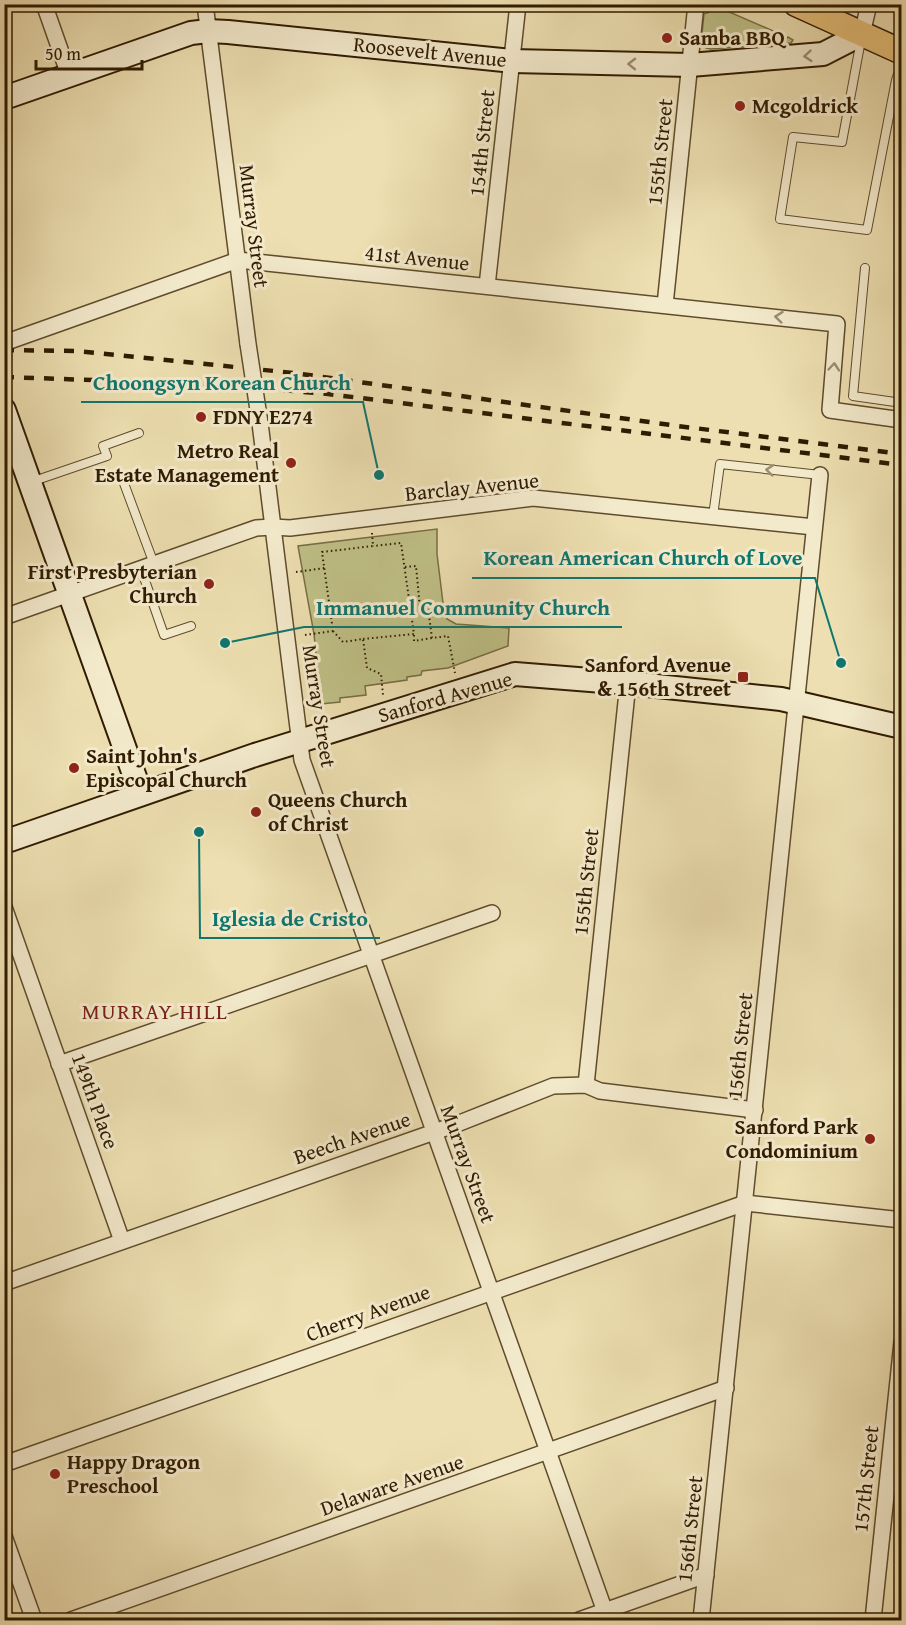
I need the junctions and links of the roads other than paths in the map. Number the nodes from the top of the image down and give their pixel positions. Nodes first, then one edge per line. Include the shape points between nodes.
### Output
1 (44, 4) edge
2 (205, 4) edge
3 (518, 4) edge
4 (696, 4) edge
5 (796, 4) edge
6 (869, 4) edge
7 (208, 31) junction
8 (862, 34) junction
9 (902, 52) edge
10 (512, 61) junction
11 (902, 62) edge
12 (690, 65) junction
13 (69, 75) junction
14 (4, 98) edge
15 (238, 260) junction
16 (865, 268) dead end
17 (486, 286) junction
18 (665, 304) junction
19 (4, 344) edge
20 (902, 403) edge
21 (4, 411) edge
22 (902, 420) edge
23 (140, 433) dead end
24 (820, 475) joint
25 (122, 478) dead end
26 (30, 483) junction
27 (713, 516) junction
28 (273, 527) junction
29 (814, 527) junction
30 (148, 566) junction
31 (70, 594) junction
32 (4, 617) edge
33 (191, 626) dead end
34 (628, 683) junction
35 (796, 702) junction
36 (902, 727) edge
37 (300, 741) junction
38 (141, 794) junction
39 (4, 842) edge
40 (4, 907) edge
41 (492, 913) dead end
42 (371, 955) junction
43 (59, 1064) junction
44 (586, 1085) junction
45 (755, 1110) junction
46 (434, 1131) junction
47 (745, 1203) junction
48 (902, 1220) edge
49 (122, 1241) junction
50 (4, 1283) edge
51 (491, 1292) junction
52 (902, 1342) edge
53 (726, 1388) junction
54 (548, 1452) junction
55 (4, 1464) edge
56 (4, 1536) edge
57 (706, 1575) junction
58 (606, 1616) edge
59 (34, 1620) edge
60 (71, 1620) edge
61 (579, 1620) edge
62 (701, 1620) edge
63 (873, 1620) edge

1 - 13 street
2 - 7 street, Murray Street
3 - 10 street, 154th Street
4 - 12 street, 155th Street
5 - 8 main road
6 - 8 street
7 - 10 street, Roosevelt Avenue
7 - 13 street, Roosevelt Avenue
7 - 15 street, Murray Street
8 - 9 main road
8 - 11 lane via 842,142 793,137 780,219 867,230
8 -> 12 street, Roosevelt Avenue via 823,54
12 -> 10 street, Roosevelt Avenue
10 - 17 street, 154th Street
12 - 18 street, 155th Street
13 - 14 street, Roosevelt Avenue
15 - 17 street, 41st Avenue
15 - 19 street, 41st Avenue
15 - 28 street, Murray Street, bridge
16 - 20 lane via 853,396
17 - 18 street, 41st Avenue
22 -> 18 street, 41st Avenue via 830,410 837,324
21 - 26 street
23 - 26 lane via 103,446 107,456
24 -> 27 lane via 720,464
24 - 29 street, 156th Street
25 - 30 lane
26 - 31 street
27 - 28 street, Barclay Avenue via 533,498
27 - 29 street, Barclay Avenue
28 - 30 street, Barclay Avenue via 256,528
28 - 37 street, Murray Street
29 - 35 street, 156th Street
30 - 31 street, Barclay Avenue
30 - 33 lane via 164,635
31 - 32 street, Barclay Avenue
31 - 38 street
34 - 35 street, Sanford Avenue
34 - 37 street, Sanford Avenue via 515,674
34 - 44 street, 155th Street
35 - 36 street, Sanford Avenue
35 - 45 street, 156th Street
37 - 38 street, Sanford Avenue
37 - 42 street, Murray Street via 302,760
38 - 39 street, Sanford Avenue
40 - 43 street, 149th Place
41 - 42 street
42 - 43 street
42 - 46 street, Murray Street
43 - 49 street, 149th Place
44 - 45 street, Beech Avenue via 600,1091
44 - 46 street, Beech Avenue via 553,1086
45 - 47 street, 156th Street
46 - 49 street, Beech Avenue
46 - 51 street, Murray Street
47 - 48 street
47 - 51 street, Cherry Avenue
47 - 53 street, 156th Street
49 - 50 street, Beech Avenue
51 - 54 street, Murray Street
51 - 55 street, Cherry Avenue
52 - 63 street, 157th Street
53 - 54 street, Delaware Avenue
53 - 57 street, 156th Street
54 - 58 street, Murray Street
54 - 60 street, Delaware Avenue
56 - 59 street
57 - 58 street
57 - 62 street, 156th Street
58 - 61 street

